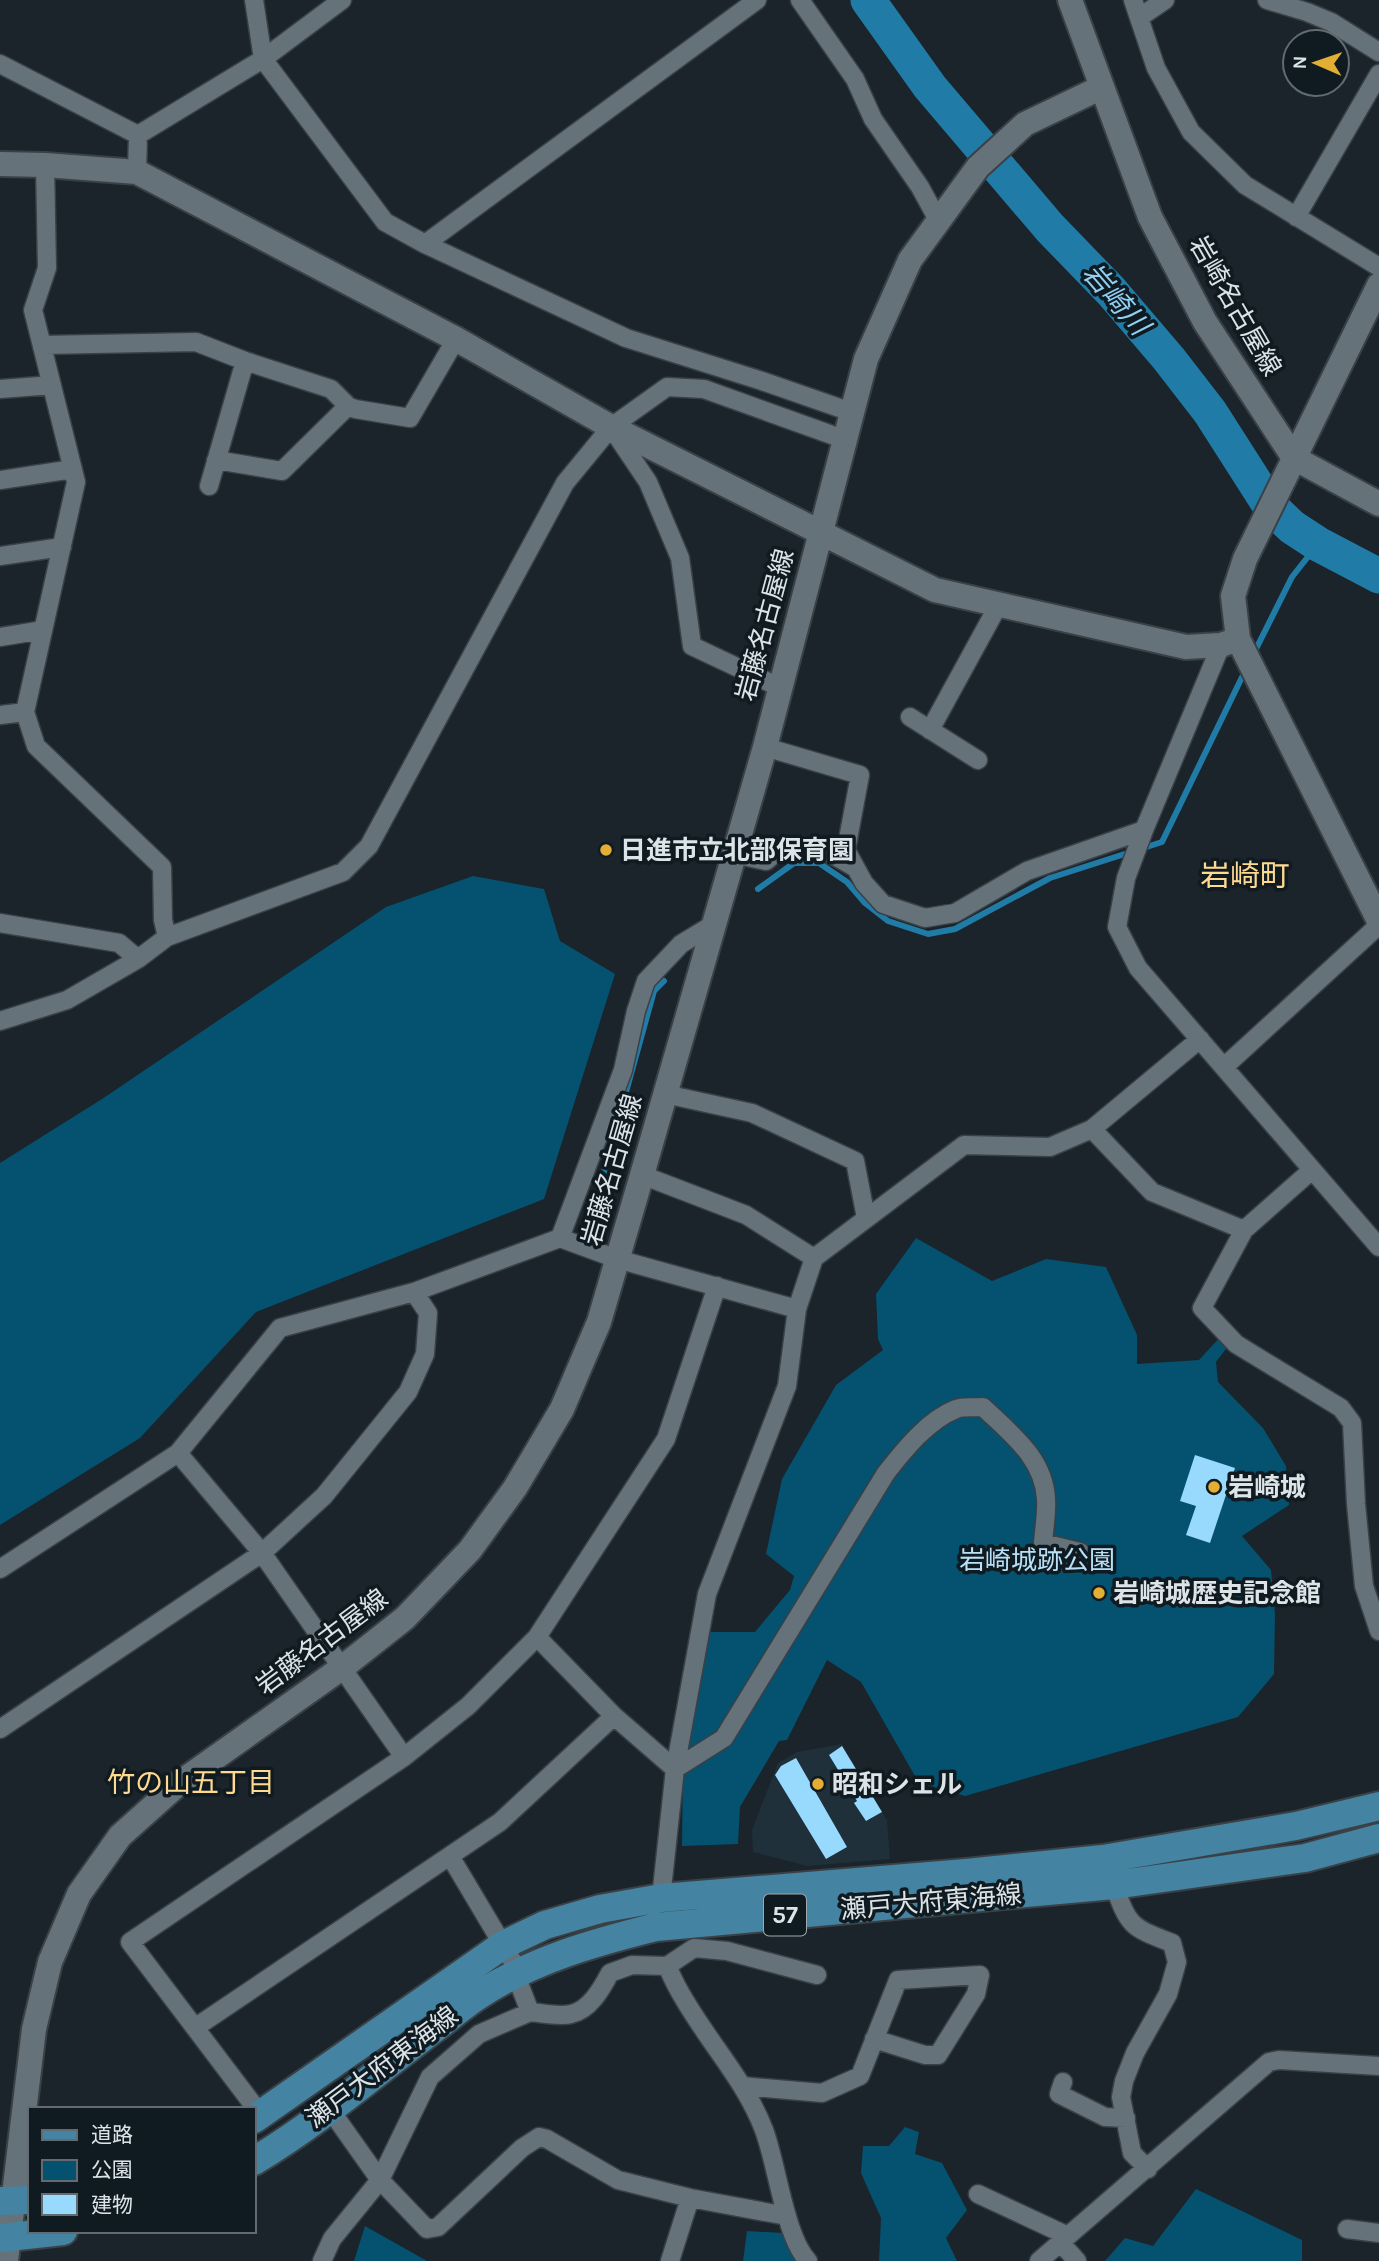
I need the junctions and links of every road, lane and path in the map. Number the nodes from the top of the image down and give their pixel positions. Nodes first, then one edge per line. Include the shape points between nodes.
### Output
1 (254, 0) edge
2 (342, 0) edge
3 (757, 0) edge
4 (800, 0) edge
5 (1070, 0) edge
6 (1165, 0) edge
7 (1267, 0) edge
8 (1136, 8) edge
9 (1379, 52) edge
10 (263, 59) junction
11 (0, 64) edge
12 (1379, 74) edge
13 (1100, 88) junction
14 (138, 135) junction
15 (0, 164) edge
16 (45, 165) junction
17 (137, 172) junction
18 (944, 211) junction
19 (1296, 217) junction
20 (425, 244) junction
21 (1379, 267) edge
22 (1379, 285) edge
23 (456, 339) junction
24 (42, 345) junction
25 (245, 361) junction
26 (52, 385) junction
27 (0, 389) edge
28 (348, 406) junction
29 (854, 413) junction
30 (611, 427) junction
31 (846, 440) junction
32 (216, 460) junction
33 (1290, 467) junction
34 (73, 469) junction
35 (0, 480) edge
36 (209, 486) dead end
37 (1379, 504) edge
38 (820, 533) junction
39 (62, 547) junction
40 (0, 556) edge
41 (999, 604) junction
42 (43, 630) junction
43 (0, 636) edge
44 (1239, 650) junction
45 (779, 687) junction
46 (25, 712) junction
47 (0, 715) edge
48 (910, 717) dead end
49 (930, 730) junction
50 (765, 747) junction
51 (978, 760) dead end
52 (1142, 836) junction
53 (734, 854) junction
54 (855, 867) junction
55 (0, 923) edge
56 (1379, 923) edge
57 (714, 924) junction
58 (167, 937) junction
59 (138, 959) junction
60 (0, 1021) edge
61 (1200, 1039) junction
62 (1224, 1067) junction
63 (666, 1094) junction
64 (1092, 1129) junction
65 (1312, 1170) junction
66 (642, 1175) junction
67 (866, 1218) junction
68 (1244, 1230) junction
69 (560, 1238) junction
70 (1379, 1247) edge
71 (814, 1258) junction
72 (617, 1259) junction
73 (717, 1286) junction
74 (414, 1292) junction
75 (797, 1310) junction
76 (178, 1453) junction
77 (1080, 1552) dead end
78 (262, 1553) junction
79 (0, 1569) edge
80 (1372, 1584) edge
81 (1379, 1632) edge
82 (537, 1637) junction
83 (342, 1667) junction
84 (614, 1716) junction
85 (0, 1729) edge
86 (404, 1758) junction
87 (675, 1769) junction
88 (1379, 1806) edge
89 (1379, 1838) edge
90 (450, 1856) junction
91 (1114, 1885) junction
92 (661, 1898) junction
93 (503, 1945) junction
94 (667, 1966) junction
95 (519, 1972) junction
96 (817, 1975) dead end
97 (530, 2012) junction
98 (196, 2027) junction
99 (874, 2039) junction
100 (1379, 2066) edge
101 (1063, 2082) dead end
102 (742, 2086) junction
103 (250, 2107) edge
104 (329, 2108) junction
105 (257, 2117) edge
106 (1126, 2118) junction
107 (256, 2160) edge
108 (1148, 2169) junction
109 (380, 2180) junction
110 (978, 2194) dead end
111 (690, 2198) junction
112 (14, 2201) edge
113 (787, 2216) junction
114 (1347, 2229) dead end
115 (55, 2233) edge
116 (1379, 2234) edge
117 (1064, 2239) junction
118 (5, 2246) edge
119 (322, 2261) edge
120 (670, 2261) edge
121 (808, 2261) edge
122 (1040, 2261) edge
123 (1077, 2261) edge

1 - 10 street
2 - 10 street
3 - 20 street
4 - 18 street via 855,79 873,119 920,187
5 - 13 main road
6 - 8 street
7 - 9 street via 1331,22
8 - 19 street via 1156,68 1191,132 1245,185
10 - 14 street
10 - 20 street via 385,222
11 - 14 street
12 - 19 street
13 - 18 main road, 岩藤名古屋線 via 1025,124 978,167
13 - 33 main road, 岩崎名古屋線 via 1150,217
14 - 17 street
15 - 16 main road
16 - 17 main road
16 - 24 street via 47,268 33,310
17 - 23 main road
18 - 29 main road, 岩藤名古屋線 via 910,260 866,359
19 - 21 street
20 - 29 street via 626,338
22 - 33 main road
23 - 28 street via 410,418
23 - 30 main road
24 - 25 street via 196,342
24 - 26 street
25 - 28 street via 331,389
25 - 32 street
26 - 27 street
26 - 34 street
28 - 32 street via 282,471
29 - 31 main road, 岩藤名古屋線
30 - 31 street via 667,387 704,389
30 - 38 main road
30 - 45 street via 648,482 680,558 692,646
30 - 58 street via 565,483 369,846 344,872
31 - 38 main road, 岩藤名古屋線
32 - 36 street
33 - 37 main road, 岩崎名古屋線
33 - 44 main road via 1245,559 1233,596
34 - 35 street
34 - 39 street via 76,482
38 - 41 main road via 935,590
38 - 45 main road, 岩藤名古屋線
39 - 40 street
39 - 42 street
41 - 44 main road via 1186,647
41 - 49 street
42 - 43 street
42 - 46 street
44 - 52 street
44 - 56 main road
45 - 50 main road, 岩藤名古屋線
46 - 47 street
46 - 58 street via 36,746 162,867
48 - 49 street
49 - 51 street
50 - 53 main road, 岩藤名古屋線
50 - 54 street via 860,775 846,850
52 - 54 street via 1027,871 955,914 925,918 883,904
52 - 61 street via 1126,878 1117,927 1138,968
53 - 54 street via 766,861 783,847 806,846
53 - 57 main road, 岩藤名古屋線
55 - 59 street via 119,943
56 - 62 street
57 - 63 main road, 岩藤名古屋線
57 - 69 street via 681,944 646,981 623,1070
58 - 59 street
59 - 60 street via 67,1000
61 - 62 street
61 - 64 street
62 - 65 street
63 - 66 main road, 岩藤名古屋線
63 - 67 street via 752,1113 855,1161
64 - 67 street via 1050,1147 964,1145
64 - 68 street via 1152,1192
65 - 68 street
65 - 70 street
66 - 71 street via 746,1215
66 - 72 main road, 岩藤名古屋線
67 - 71 street
68 - 80 street via 1202,1308 1236,1344 1341,1408 1352,1423 1356,1504
69 - 72 street
69 - 74 street
71 - 75 street
72 - 73 street
72 - 83 main road, 岩藤名古屋線 via 599,1322 562,1409 515,1488 470,1550 405,1618
73 - 75 street
73 - 82 street via 666,1439
74 - 76 street via 280,1328
74 - 78 street via 428,1313 425,1354 408,1392 324,1496
75 - 87 street via 787,1386 707,1594
76 - 78 street
76 - 79 street
77 - 87 street via 1043,1543 1046,1499 1038,1464 1021,1444 983,1408 957,1408 926,1428 886,1473 724,1738
78 - 83 street
78 - 85 street
80 - 81 street
82 - 84 street
82 - 86 street via 468,1706
83 - 86 street
83 - 112 main road, 岩藤名古屋線 via 178,1784 120,1836 79,1894 50,1962 34,2029
84 - 87 street
84 - 90 street via 500,1822
86 - 98 street via 130,1942
87 - 92 street
88 - 92 main road, 瀬戸大府東海線 / 57 via 1296,1826 1103,1860
89 - 91 main road, 瀬戸大府東海線 / 57 via 1305,1858
90 - 93 street
90 - 98 street
91 - 95 main road, 瀬戸大府東海線 / 57 via 656,1927
91 - 106 street via 1125,1916 1137,1930 1172,1943 1177,1962 1168,1994 1124,2081 1121,2097
92 - 93 main road, 瀬戸大府東海線 / 57 via 545,1925
93 - 95 street
93 - 105 main road, 瀬戸大府東海線 / 57
94 - 96 street via 694,1948 727,1951
94 - 97 street via 632,1965 610,1973 589,2004 572,2014
94 - 102 street
95 - 97 street
95 - 104 main road, 瀬戸大府東海線 / 57 via 480,1994
97 - 109 street via 479,2034 430,2077
98 - 103 street
99 - 99 street via 898,1980 980,1975 976,1994 938,2055
99 - 102 street via 860,2076 822,2093
100 - 108 street via 1269,2062
101 - 106 street via 1059,2094 1105,2116
102 - 113 street via 765,2133
104 - 107 main road, 瀬戸大府東海線 / 57
104 - 109 street
106 - 108 street via 1132,2153
108 - 117 street
109 - 111 street via 427,2230 438,2227 539,2137 618,2180
109 - 119 street via 332,2239
110 - 117 street
111 - 113 street
111 - 120 street
112 - 118 main road, 岩藤名古屋線
113 - 121 street
114 - 116 street
115 - 118 main road
117 - 122 street
117 - 123 street

